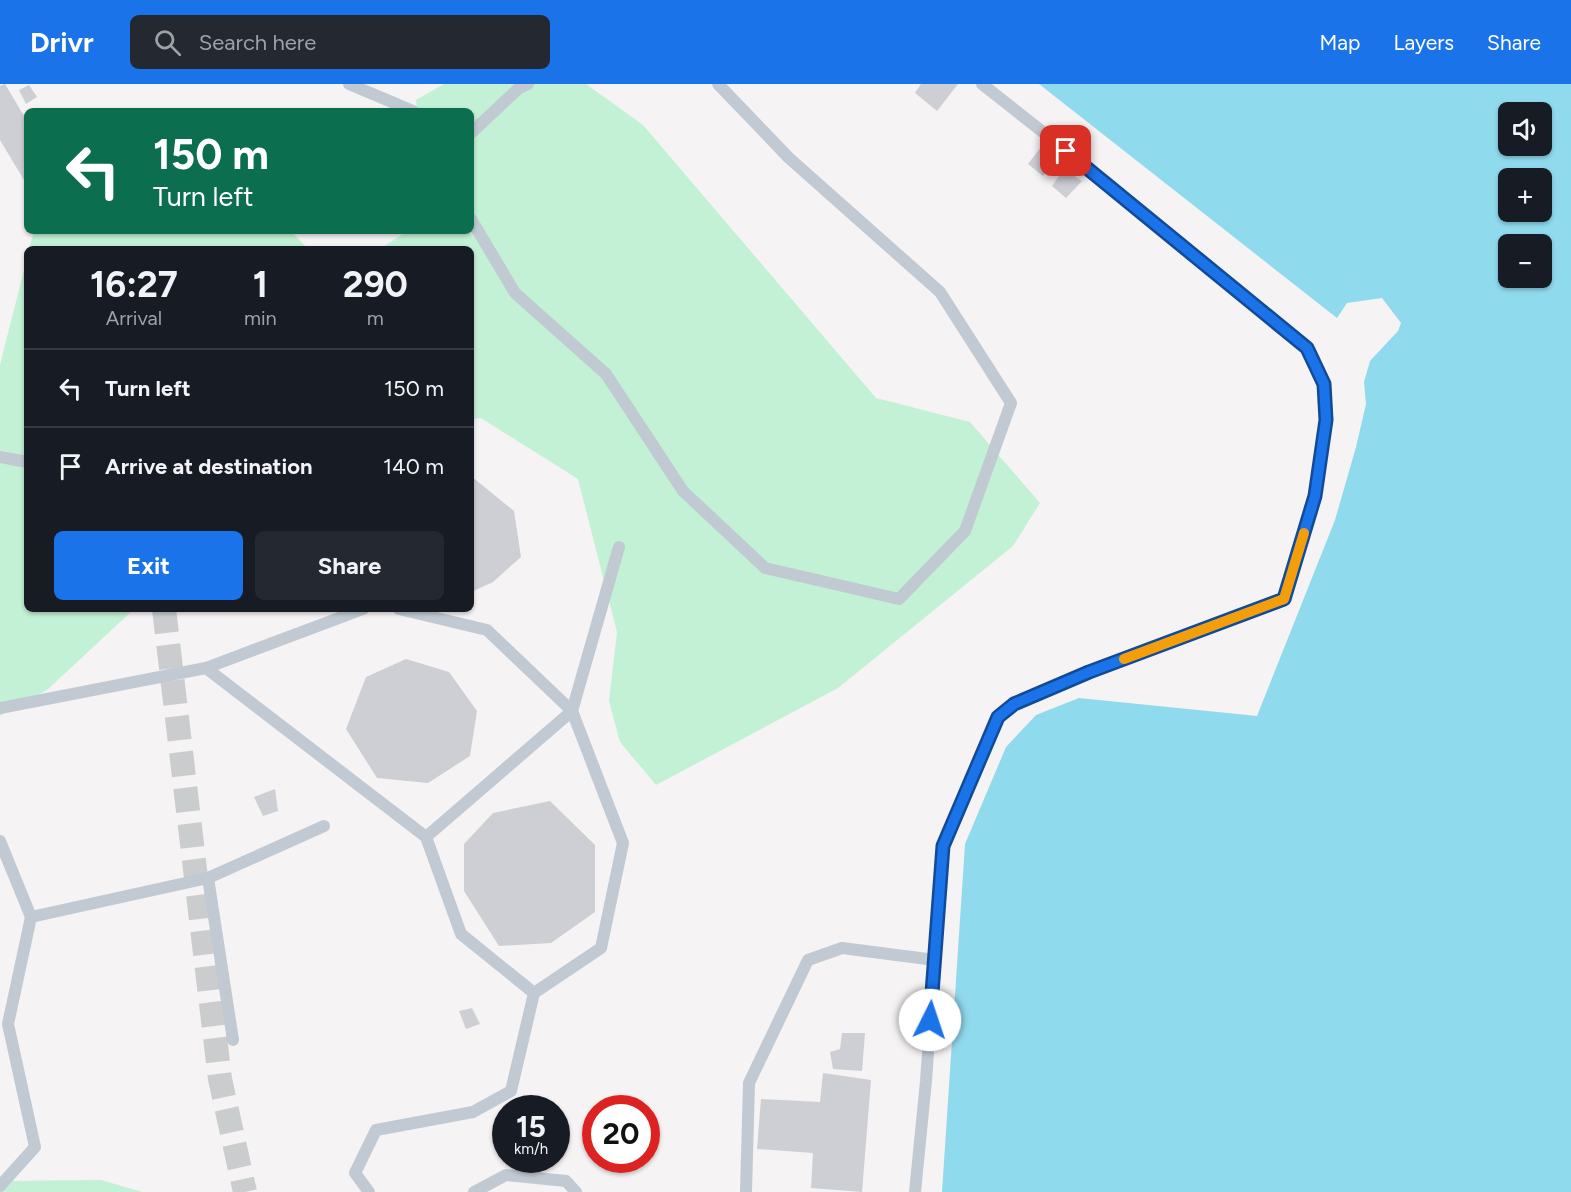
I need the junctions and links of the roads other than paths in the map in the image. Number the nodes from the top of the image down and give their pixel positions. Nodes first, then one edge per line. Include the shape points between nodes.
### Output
1 (349, 84) edge
2 (528, 84) edge
3 (718, 84) edge
4 (982, 84) edge
5 (406, 108) edge
6 (474, 130) edge
7 (474, 224) edge
8 (0, 457) edge
9 (24, 461) edge
10 (618, 547) dead end
11 (355, 612) edge
12 (412, 612) edge
13 (206, 668) junction
14 (0, 708) edge
15 (572, 711) junction
16 (324, 826) dead end
17 (426, 837) junction
18 (0, 842) edge
19 (208, 878) junction
20 (32, 916) junction
21 (935, 960) junction
22 (534, 993) junction
23 (233, 1040) dead end
24 (0, 1186) edge
25 (369, 1192) edge
26 (474, 1192) edge
27 (576, 1192) edge
28 (746, 1192) edge
29 (915, 1192) edge

1 - 5 lane
2 - 6 lane
3 - 7 lane via 789,158 940,292 1011,403 965,531 899,599 765,568 684,491 606,374 515,292
4 - 21 lane via 1307,348 1324,384 1326,420 1315,496 1284,599 1089,672 1014,704 998,717 943,846
8 - 9 lane
10 - 15 lane
11 - 13 lane
12 - 15 lane via 487,630
13 - 14 lane
13 - 17 lane
15 - 17 lane
15 - 22 lane via 623,843 601,948
16 - 19 lane
17 - 22 lane via 461,934
18 - 20 lane
19 - 20 lane
19 - 23 lane
20 - 24 lane via 8,1024 34,1147
21 - 28 lane via 842,948 808,960 749,1083
21 - 29 lane
22 - 25 lane via 511,1091 473,1112 376,1130 355,1173
26 - 27 lane via 506,1175 566,1181

